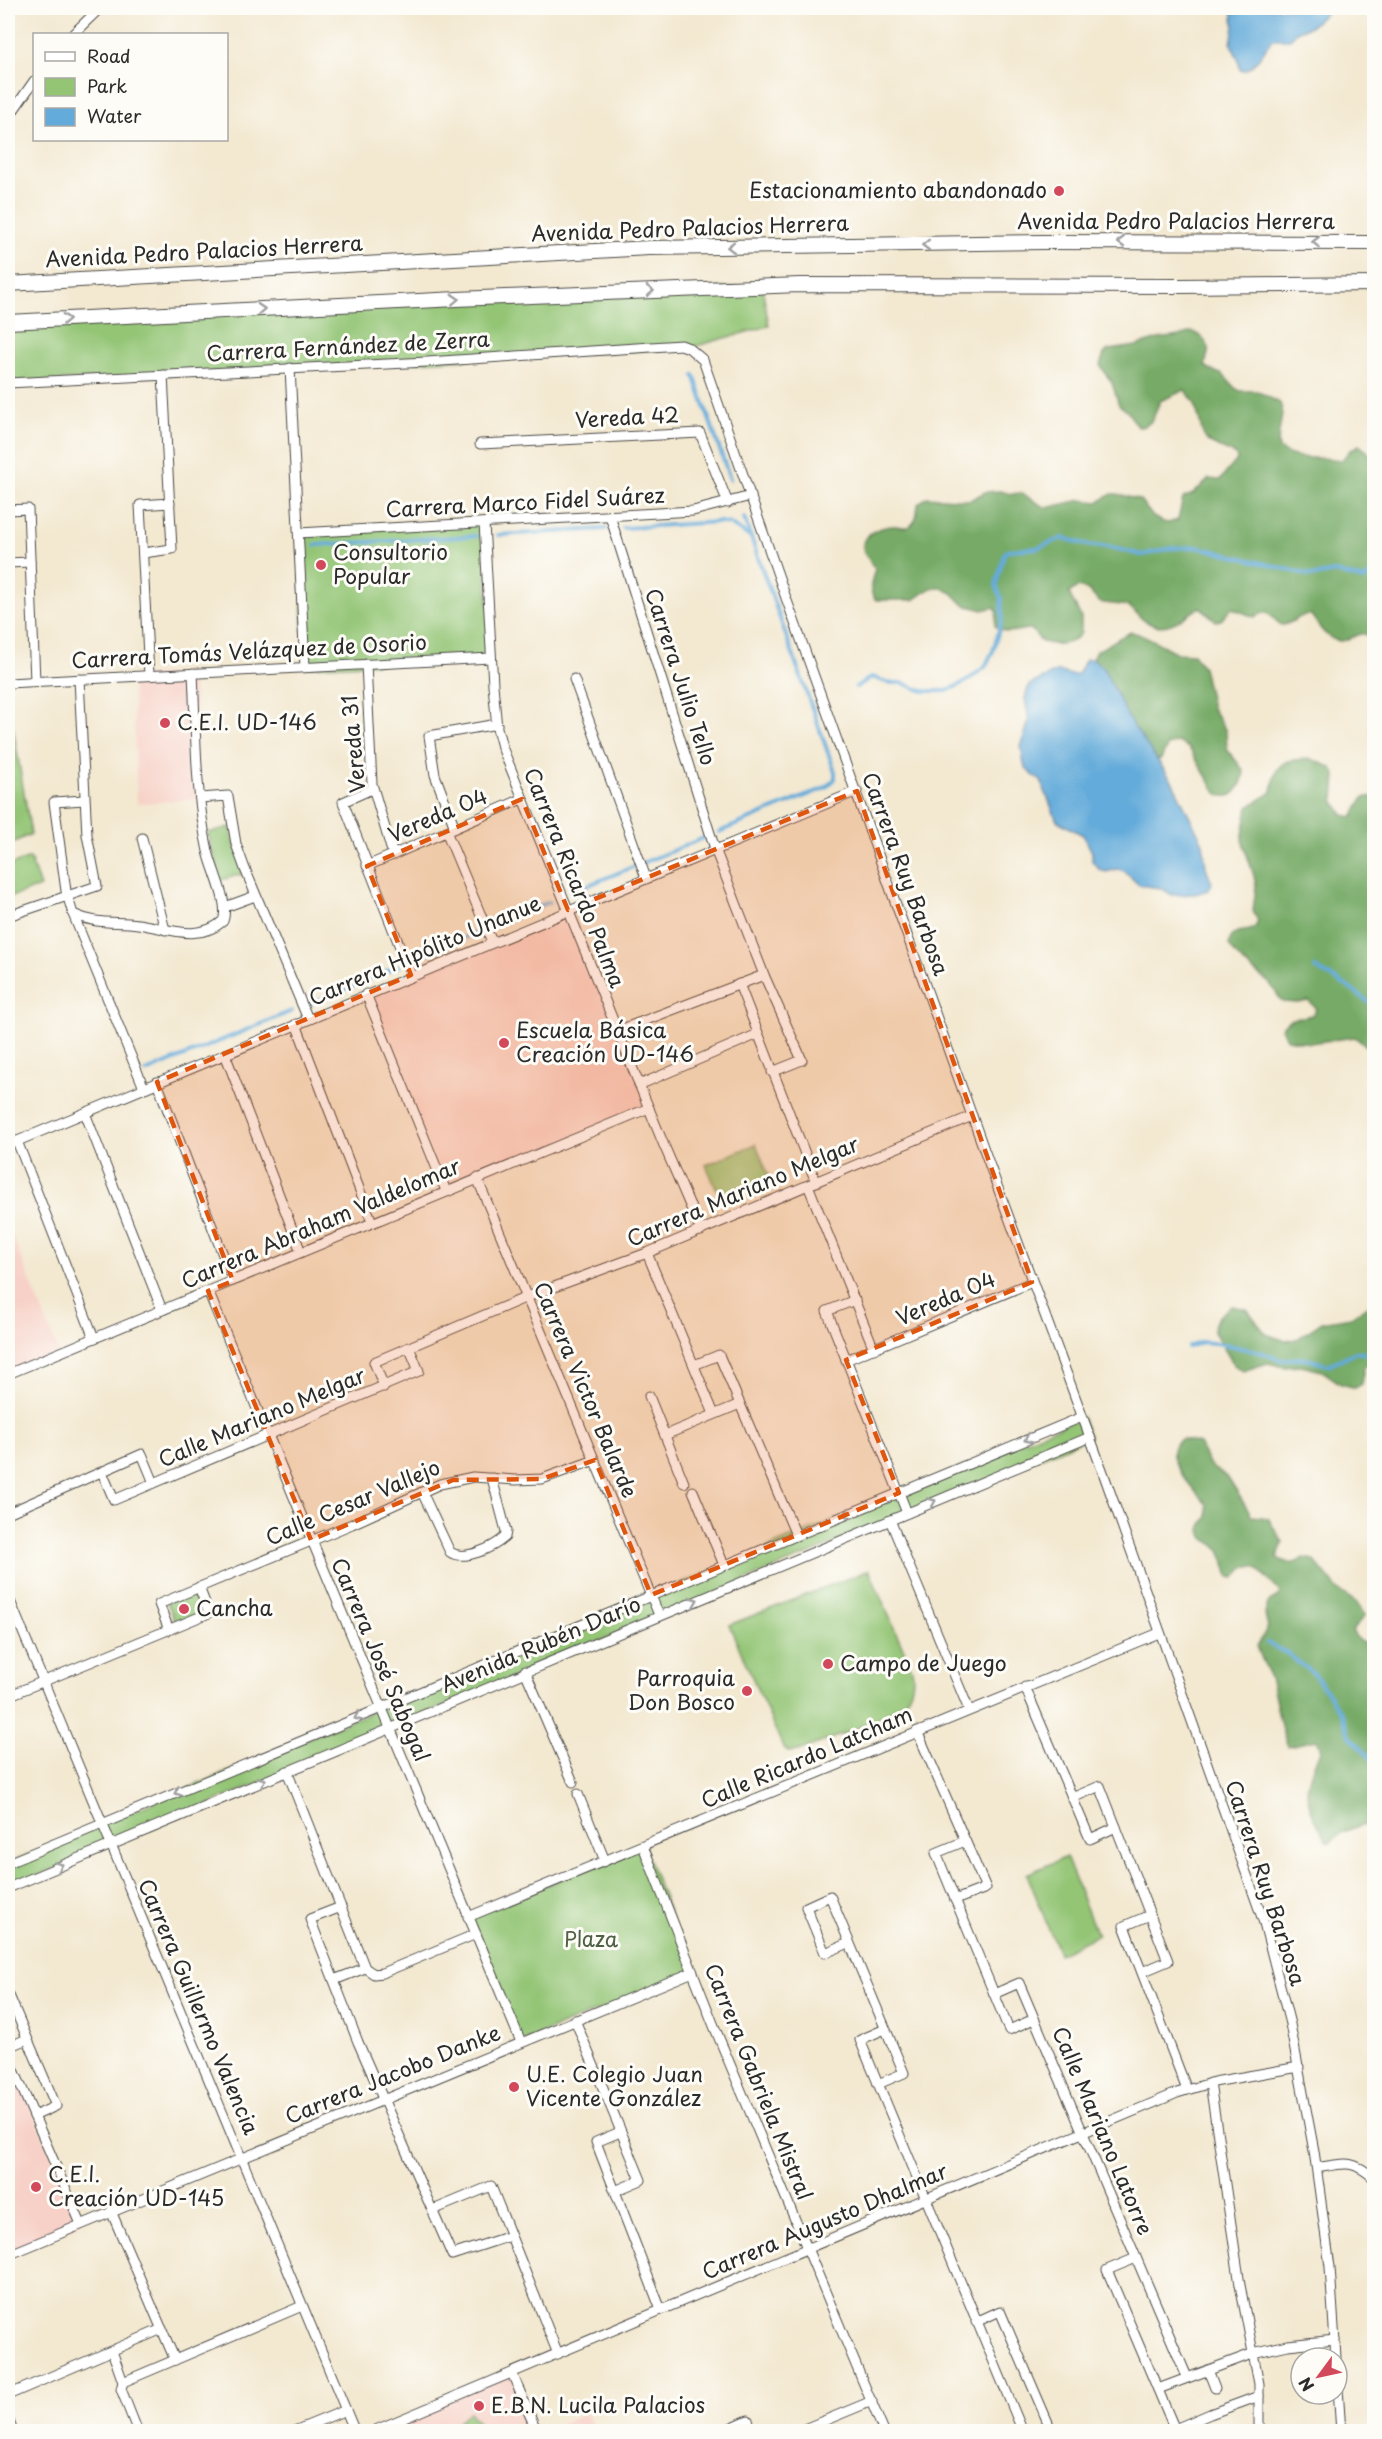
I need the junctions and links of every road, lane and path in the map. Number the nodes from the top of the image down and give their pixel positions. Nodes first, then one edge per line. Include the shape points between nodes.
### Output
1 (100, 8) edge
2 (74, 33) edge
3 (33, 82) edge
4 (8, 118) edge
5 (1374, 243) edge
6 (8, 284) edge
7 (1374, 284) edge
8 (8, 321) edge
9 (690, 348) joint
10 (290, 368) junction
11 (163, 375) junction
12 (8, 383) edge
13 (480, 444) dead end
14 (751, 496) junction
15 (170, 503) junction
16 (728, 503) junction
17 (8, 510) edge
18 (610, 516) junction
19 (484, 523) junction
20 (298, 533) junction
21 (143, 553) junction
22 (30, 562) junction
23 (8, 563) edge
24 (491, 658) junction
25 (366, 664) junction
26 (305, 667) junction
27 (193, 673) junction
28 (149, 675) junction
29 (79, 679) junction
30 (574, 679) dead end
31 (35, 681) junction
32 (8, 682) edge
33 (497, 724) junction
34 (372, 789) junction
35 (856, 791) junction
36 (200, 798) junction
37 (522, 799) junction
38 (84, 800) junction
39 (451, 830) junction
40 (142, 838) dead end
41 (715, 849) junction
42 (393, 855) junction
43 (367, 866) junction
44 (646, 878) junction
45 (67, 895) junction
46 (255, 896) junction
47 (225, 906) junction
48 (568, 910) junction
49 (73, 914) junction
50 (8, 916) edge
51 (165, 930) junction
52 (492, 942) junction
53 (411, 975) junction
54 (764, 975) junction
55 (739, 984) junction
56 (366, 994) junction
57 (308, 1019) junction
58 (296, 1024) junction
59 (617, 1031) junction
60 (758, 1034) junction
61 (225, 1054) junction
62 (772, 1072) junction
63 (157, 1083) junction
64 (639, 1085) junction
65 (144, 1088) junction
66 (649, 1108) junction
67 (85, 1113) junction
68 (972, 1116) junction
69 (17, 1141) junction
70 (8, 1145) edge
71 (477, 1178) junction
72 (812, 1184) junction
73 (446, 1191) junction
74 (372, 1222) junction
75 (701, 1231) junction
76 (302, 1252) junction
77 (647, 1253) junction
78 (233, 1281) junction
79 (1032, 1282) junction
80 (208, 1291) junction
81 (527, 1297) junction
82 (855, 1300) junction
83 (162, 1310) junction
84 (94, 1338) junction
85 (409, 1347) junction
86 (874, 1348) junction
87 (846, 1360) junction
88 (694, 1365) junction
89 (8, 1374) edge
90 (384, 1387) junction
91 (650, 1396) dead end
92 (740, 1404) junction
93 (714, 1414) junction
94 (1082, 1417) junction
95 (268, 1435) junction
96 (665, 1435) junction
97 (1090, 1437) junction
98 (595, 1460) junction
99 (102, 1472) junction
100 (492, 1478) junction
101 (154, 1483) junction
102 (684, 1483) dead end
103 (693, 1491) dead end
104 (422, 1492) junction
105 (899, 1493) junction
106 (8, 1513) edge
107 (907, 1513) junction
108 (890, 1520) junction
109 (796, 1535) junction
110 (311, 1540) junction
111 (724, 1565) junction
112 (199, 1587) junction
113 (651, 1595) junction
114 (8, 1596) edge
115 (659, 1615) junction
116 (169, 1630) junction
117 (1159, 1633) junction
118 (525, 1671) junction
119 (43, 1681) junction
120 (1025, 1687) junction
121 (8, 1696) edge
122 (381, 1708) junction
123 (969, 1710) junction
124 (389, 1728) junction
125 (917, 1731) junction
126 (287, 1770) junction
127 (573, 1782) dead end
128 (578, 1794) dead end
129 (1072, 1798) junction
130 (102, 1824) junction
131 (1116, 1827) junction
132 (964, 1841) junction
133 (111, 1845) junction
134 (643, 1846) junction
135 (605, 1861) junction
136 (8, 1863) edge
137 (8, 1888) edge
138 (956, 1899) junction
139 (341, 1907) junction
140 (1150, 1915) junction
141 (468, 1917) junction
142 (476, 1934) junction
143 (849, 1942) junction
144 (365, 1968) junction
145 (693, 1972) junction
146 (1142, 1972) junction
147 (334, 1980) junction
148 (8, 1993) edge
149 (994, 1994) junction
150 (1034, 2019) junction
151 (575, 2020) junction
152 (885, 2030) junction
153 (27, 2038) junction
154 (521, 2042) junction
155 (8, 2047) edge
156 (8, 2056) edge
157 (1299, 2067) junction
158 (1210, 2083) junction
159 (878, 2084) junction
160 (1187, 2090) junction
161 (383, 2099) junction
162 (34, 2116) junction
163 (620, 2132) junction
164 (1083, 2134) junction
165 (241, 2158) junction
166 (1317, 2168) junction
167 (1374, 2178) edge
168 (615, 2191) junction
169 (925, 2200) junction
170 (433, 2210) junction
171 (111, 2211) junction
172 (81, 2224) junction
173 (510, 2236) junction
174 (807, 2248) junction
175 (8, 2255) edge
176 (1136, 2258) junction
177 (302, 2306) junction
178 (661, 2310) junction
179 (976, 2322) junction
180 (162, 2330) junction
181 (1335, 2340) junction
182 (1335, 2346) edge
183 (112, 2351) junction
184 (1253, 2353) junction
185 (558, 2354) junction
186 (175, 2360) junction
187 (1208, 2370) junction
188 (512, 2373) junction
189 (1187, 2378) junction
190 (123, 2382) junction
191 (1215, 2388) dead end
192 (1158, 2389) junction
193 (8, 2395) edge
194 (1260, 2396) junction
195 (872, 2401) junction
196 (1339, 2406) edge
197 (346, 2410) junction
198 (8, 2418) edge
199 (1175, 2430) edge
200 (1051, 2431) edge
201 (13, 2432) edge
202 (138, 2432) edge
203 (292, 2432) edge
204 (355, 2432) edge
205 (371, 2432) edge
206 (537, 2432) edge
207 (722, 2432) edge
208 (753, 2432) edge
209 (798, 2432) edge
210 (884, 2432) edge
211 (1023, 2432) edge
212 (1259, 2432) edge
213 (1341, 2432) edge

1 - 2 street
3 - 4 street
5 -> 6 main road, Avenida Pedro Palacios Herrera via 1043,242 649,249
8 -> 7 main road via 800,285
9 - 10 street, Carrera Fernández de Zerra via 665,345
9 - 14 street, Carrera Ruy Barbosa via 708,370
10 - 11 street, Carrera Fernández de Zerra
10 - 20 street
11 - 12 street, Carrera Fernández de Zerra
11 - 15 street
13 - 16 street, Vereda 42 via 700,433
14 - 16 street, Carrera Marco Fidel Suárez
14 - 35 street, Carrera Ruy Barbosa
15 - 21 street via 172,549
15 - 21 street via 140,505
16 - 18 street, Carrera Marco Fidel Suárez via 693,511
17 - 22 street via 28,509
18 - 19 street, Carrera Marco Fidel Suárez
18 - 41 street, Carrera Julio Tello
19 - 20 street, Carrera Marco Fidel Suárez
19 - 24 street, Carrera Ricardo Palma
20 - 26 street
21 - 28 street
22 - 23 street
22 - 31 street
24 - 25 street, Carrera Tomás Velázquez de Osorio
24 - 33 street, Carrera Ricardo Palma
25 - 26 street, Carrera Tomás Velázquez de Osorio
25 - 34 street, Vereda 31
26 - 27 street, Carrera Tomás Velázquez de Osorio
27 - 28 street, Carrera Tomás Velázquez de Osorio
27 - 36 street
28 - 29 street, Carrera Tomás Velázquez de Osorio
29 - 31 street, Carrera Tomás Velázquez de Osorio
29 - 38 street
30 - 44 street
31 - 32 street, Carrera Tomás Velázquez de Osorio
33 - 37 street, Carrera Ricardo Palma
33 - 39 street via 429,736 435,775
34 - 42 street, Vereda 31
34 - 43 street, Vereda 31 via 343,802
35 - 41 street, Carrera Hipólito Unanue
35 - 68 street, Carrera Ruy Barbosa
36 - 46 street via 228,796 236,844
36 - 47 street via 209,855
37 - 39 street, Vereda 04
37 - 48 street, Carrera Ricardo Palma
38 - 45 street via 97,886
38 - 45 street via 54,802
39 - 42 street, Vereda 04
39 - 52 street
40 - 51 street
41 - 44 street, Carrera Hipólito Unanue
41 - 54 street, Carrera Julio Tello
42 - 43 street, Vereda 04
43 - 53 street, Vereda 31
44 - 48 street, Carrera Hipólito Unanue
45 - 49 street
45 - 50 street
46 - 47 street
46 - 57 street
47 - 51 street via 223,921 206,932
48 - 52 street, Carrera Hipólito Unanue
48 - 59 street, Carrera Ricardo Palma
49 - 51 street via 95,922
49 - 65 street
52 - 53 street, Carrera Hipólito Unanue
53 - 56 street, Carrera Hipólito Unanue
54 - 55 street
54 - 62 street, Carrera Julio Tello via 802,1060
55 - 59 street
55 - 60 street
56 - 57 street, Carrera Hipólito Unanue
56 - 73 street
57 - 58 street, Carrera Hipólito Unanue
58 - 61 street, Carrera Hipólito Unanue
58 - 74 street
59 - 64 street, Carrera Ricardo Palma
60 - 62 street
60 - 64 street
61 - 63 street, Carrera Hipólito Unanue
61 - 76 street
62 - 72 street
63 - 65 street, Carrera Hipólito Unanue
63 - 78 street
64 - 66 street, Carrera Ricardo Palma
65 - 67 street, Carrera Hipólito Unanue
66 - 71 street, Carrera Abraham Valdelomar
66 - 75 street, Carrera Ricardo Palma
67 - 69 street, Carrera Hipólito Unanue
67 - 83 street
68 - 72 street, Carrera Mariano Melgar
68 - 79 street, Carrera Ruy Barbosa
69 - 70 street, Carrera Hipólito Unanue
69 - 84 street
71 - 73 street, Carrera Abraham Valdelomar
71 - 81 street, Carrera Victor Balarde
72 - 75 street, Carrera Mariano Melgar
72 - 82 street
73 - 74 street, Carrera Abraham Valdelomar
74 - 76 street, Carrera Abraham Valdelomar
75 - 77 street, Carrera Mariano Melgar
76 - 78 street, Carrera Abraham Valdelomar
77 - 81 street, Carrera Mariano Melgar
77 - 88 street
78 - 80 street, Carrera Abraham Valdelomar
79 - 86 street, Vereda 04
79 - 94 street, Carrera Ruy Barbosa
80 - 83 street, Carrera Abraham Valdelomar
80 - 95 street, Carrera José Sabogal
81 - 85 street, Calle Mariano Melgar
81 - 98 street, Carrera Victor Balarde
82 - 86 street
82 - 87 street via 827,1311
83 - 84 street, Carrera Abraham Valdelomar
84 - 89 street, Carrera Abraham Valdelomar
85 - 90 street, Calle Mariano Melgar via 419,1371
85 - 90 street, Calle Mariano Melgar via 374,1362
86 - 87 street, Vereda 04
87 - 105 street
88 - 92 street via 719,1355
88 - 93 street
90 - 95 street, Calle Mariano Melgar
91 - 96 street
92 - 93 street
92 - 109 street
93 - 96 street
94 - 97 street, Carrera Ruy Barbosa
94 -> 105 street, Avenida Rubén Darío
95 - 101 street, Calle Mariano Melgar
95 - 110 street, Carrera José Sabogal
96 - 102 street
107 -> 97 street, Avenida Rubén Darío
97 - 117 street, Carrera Ruy Barbosa
98 - 100 street, Calle Cesar Vallejo via 542,1479
98 - 113 street, Carrera Victor Balarde
99 - 101 street, Calle Mariano Melgar via 114,1500
99 - 101 street, Calle Mariano Melgar via 142,1454
99 - 106 street, Calle Mariano Melgar
100 - 104 street, Calle Cesar Vallejo via 466,1477
100 - 104 street via 505,1537 473,1553 450,1552
103 - 111 street
104 - 110 street, Calle Cesar Vallejo
105 - 107 street
105 -> 109 street, Avenida Rubén Darío
107 - 108 street, Avenida Rubén Darío
115 -> 108 street, Avenida Rubén Darío
108 - 123 street
109 - 111 street, Avenida Rubén Darío
110 - 112 street, Calle Cesar Vallejo
110 - 122 street, Carrera José Sabogal
111 - 113 street, Avenida Rubén Darío
112 - 116 street via 209,1613
112 - 116 street, Calle Cesar Vallejo via 159,1604
113 - 115 street, Carrera Victor Balarde
113 - 122 street, Avenida Rubén Darío
114 - 119 street, Carrera Guillermo Valencia
115 - 118 street, Avenida Rubén Darío
116 - 119 street
117 - 120 street, Calle Ricardo Latcham
117 - 157 street, Carrera Ruy Barbosa via 1264,1923
118 - 124 street, Avenida Rubén Darío
118 - 127 street
119 - 121 street
119 - 130 street, Carrera Guillermo Valencia
120 - 123 street, Calle Ricardo Latcham
120 - 129 street
122 - 124 street, Carrera José Sabogal
122 -> 130 street, Avenida Rubén Darío
123 - 125 street, Calle Ricardo Latcham
124 - 126 street, Avenida Rubén Darío
124 - 141 street, Carrera José Sabogal
125 - 132 street
125 - 134 street, Calle Ricardo Latcham
133 -> 126 street, Avenida Rubén Darío
126 - 139 street
128 - 135 street
129 - 131 street via 1090,1839
129 - 131 street via 1100,1786
130 - 133 street, Carrera Guillermo Valencia
130 - 136 street, Avenida Rubén Darío
131 - 140 street
132 - 138 street, Calle Mariano Latorre via 936,1853
132 - 138 street via 986,1888
137 -> 133 street, Avenida Rubén Darío
133 - 165 street, Carrera Guillermo Valencia
134 - 135 street, Calle Ricardo Latcham
134 - 145 street, Carrera Gabriela Mistral
135 - 141 street, Calle Ricardo Latcham
138 - 149 street, Calle Mariano Latorre
139 - 144 street
139 - 147 street via 310,1919
140 - 146 street via 1168,1961
140 - 146 street via 1124,1926
141 - 142 street, Carrera José Sabogal
142 - 144 street via 382,1973 374,1974
142 - 154 street, Carrera José Sabogal
143 - 143 street via 830,1896 806,1907 825,1953
143 - 152 street
144 - 147 street
145 - 151 street, Carrera Jacobo Danke
145 - 174 street, Carrera Gabriela Mistral
146 - 160 street
147 - 161 street
148 - 153 street
149 - 150 street, Calle Mariano Latorre via 1018,1983
149 - 150 street, Calle Mariano Latorre via 1009,2030
150 - 164 street, Calle Mariano Latorre
151 - 154 street, Carrera Jacobo Danke
151 - 163 street
152 - 159 street via 860,2040
152 - 159 street via 904,2073
153 - 155 street
153 - 162 street via 56,2106
154 - 161 street, Carrera Jacobo Danke
156 - 162 street
157 - 158 street, Carrera Augusto Dhalmar
157 - 166 street, Carrera Ruy Barbosa
158 - 160 street, Carrera Augusto Dhalmar
158 - 184 street
159 - 169 street
160 - 164 street, Carrera Augusto Dhalmar
161 - 165 street, Carrera Jacobo Danke
161 - 170 street
162 - 172 street
163 - 168 street via 596,2142
163 - 168 street via 641,2180
164 - 169 street, Carrera Augusto Dhalmar
164 - 176 street, Calle Mariano Latorre
165 - 171 street, Carrera Jacobo Danke
165 - 177 street, Carrera Guillermo Valencia
166 - 167 street via 1353,2163
166 - 181 street, Carrera Ruy Barbosa
168 - 178 street
169 - 174 street, Carrera Augusto Dhalmar
169 - 179 street
170 - 173 street via 453,2255
170 - 173 street via 490,2186
171 - 172 street, Carrera Jacobo Danke
171 - 180 street
172 - 175 street, Carrera Jacobo Danke
173 - 185 street
174 - 178 street, Carrera Augusto Dhalmar
174 - 195 street, Carrera Gabriela Mistral
176 - 189 street, Calle Mariano Latorre
176 - 192 street, Calle Mariano Latorre via 1107,2270
177 - 186 street
177 - 197 street, Carrera Guillermo Valencia
178 - 185 street, Carrera Augusto Dhalmar
179 - 200 street via 1000,2312
179 - 211 street
180 - 183 street
180 - 186 street
181 - 182 street, Carrera Ruy Barbosa
181 - 184 street
183 - 190 street
183 - 193 street
184 - 187 street
184 - 194 street
185 - 188 street, Carrera Augusto Dhalmar
186 - 190 street
187 - 189 street
187 - 191 street
188 - 205 street, Carrera Augusto Dhalmar
188 - 206 street
189 - 192 street
190 - 202 street via 121,2389
192 - 199 street, Calle Mariano Latorre
194 - 199 street
194 - 212 street
195 - 209 street
195 - 210 street, Carrera Gabriela Mistral
196 - 213 street
197 - 203 street
197 - 204 street, Carrera Guillermo Valencia
198 - 201 street
207 - 208 street via 748,2420

